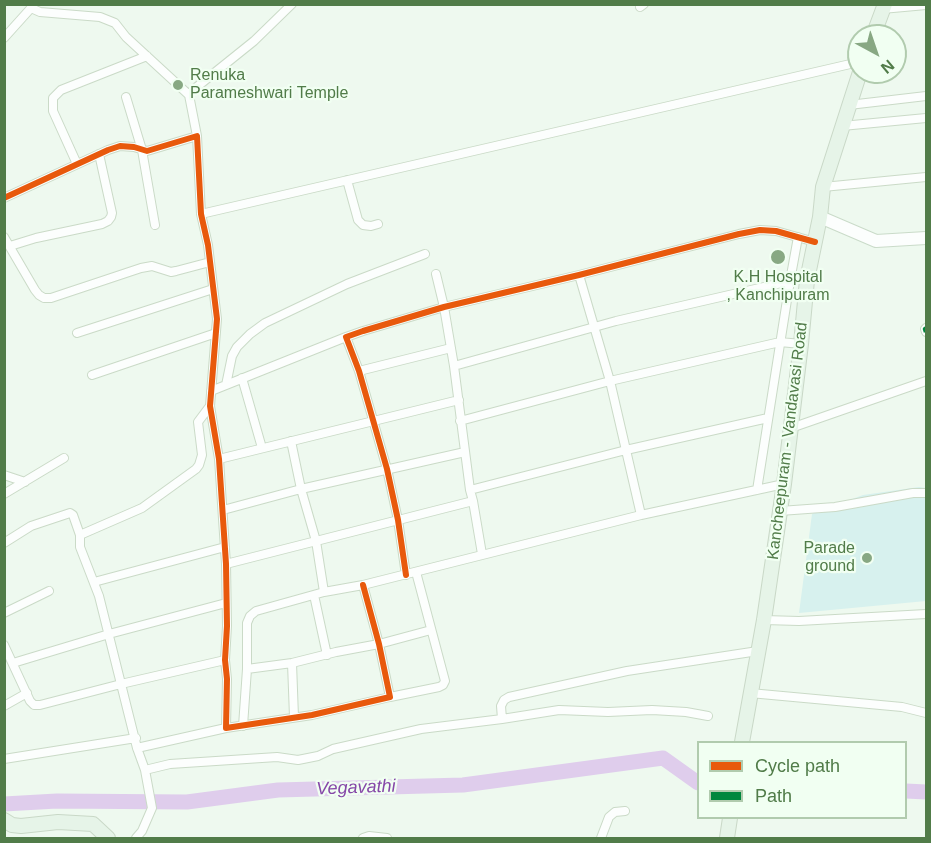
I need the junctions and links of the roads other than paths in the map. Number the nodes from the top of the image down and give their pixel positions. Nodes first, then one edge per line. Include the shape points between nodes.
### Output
1 (292, 4) edge
2 (927, 5) edge
3 (32, 6) edge
4 (884, 7) edge
5 (878, 24) edge
6 (4, 38) edge
7 (147, 56) junction
8 (847, 65) edge
9 (856, 84) edge
10 (189, 95) junction
11 (927, 96) edge
12 (126, 97) dead end
13 (849, 105) junction
14 (927, 118) edge
15 (842, 126) junction
16 (197, 136) junction
17 (142, 150) junction
18 (99, 154) junction
19 (77, 164) junction
20 (927, 177) edge
21 (347, 180) junction
22 (823, 187) junction
23 (4, 198) edge
24 (201, 214) junction
25 (820, 217) junction
26 (378, 224) dead end
27 (155, 225) dead end
28 (4, 237) edge
29 (798, 237) junction
30 (927, 238) edge
31 (815, 242) junction
32 (10, 246) junction
33 (425, 254) dead end
34 (210, 262) junction
35 (435, 274) dead end
36 (579, 275) junction
37 (790, 280) junction
38 (213, 289) junction
39 (444, 307) junction
40 (594, 327) junction
41 (77, 333) dead end
42 (216, 333) junction
43 (346, 337) junction
44 (780, 342) junction
45 (801, 344) junction
46 (451, 348) junction
47 (454, 366) junction
48 (359, 371) junction
49 (92, 375) dead end
50 (242, 378) junction
51 (610, 381) junction
52 (927, 381) edge
53 (226, 385) junction
54 (212, 391) junction
55 (459, 400) junction
56 (210, 406) junction
57 (768, 418) junction
58 (374, 421) junction
59 (460, 422) junction
60 (791, 428) junction
61 (291, 441) junction
62 (262, 448) junction
63 (626, 450) junction
64 (465, 452) junction
65 (64, 458) dead end
66 (219, 459) junction
67 (387, 469) junction
68 (4, 475) edge
69 (25, 482) junction
70 (784, 484) junction
71 (301, 489) junction
72 (758, 489) junction
73 (470, 490) junction
74 (927, 493) edge
75 (4, 494) edge
76 (473, 501) junction
77 (223, 510) junction
78 (780, 511) junction
79 (641, 515) junction
80 (398, 520) junction
81 (80, 535) junction
82 (316, 542) junction
83 (4, 543) edge
84 (225, 547) junction
85 (482, 554) junction
86 (226, 564) junction
87 (416, 572) junction
88 (406, 575) junction
89 (94, 582) junction
90 (363, 585) junction
91 (49, 591) dead end
92 (324, 592) junction
93 (314, 595) junction
94 (226, 603) junction
95 (4, 613) edge
96 (927, 614) edge
97 (764, 620) junction
98 (431, 630) junction
99 (109, 634) junction
100 (380, 644) junction
101 (4, 645) edge
102 (758, 651) junction
103 (327, 655) junction
104 (225, 660) junction
105 (13, 663) junction
106 (292, 663) junction
107 (247, 669) junction
108 (121, 684) junction
109 (27, 693) junction
110 (750, 693) junction
111 (390, 697) junction
112 (4, 706) edge
113 (927, 713) edge
114 (708, 716) dead end
115 (294, 717) junction
116 (502, 719) junction
117 (243, 726) junction
118 (226, 728) junction
119 (136, 738) junction
120 (742, 741) edge
121 (137, 748) junction
122 (4, 759) edge
123 (145, 774) junction
124 (625, 811) dead end
125 (730, 819) edge
126 (4, 820) edge
127 (108, 838) edge
128 (136, 838) edge
129 (363, 838) edge
130 (387, 838) edge
131 (601, 838) edge
132 (727, 838) edge

1 - 10 street
2 - 4 street
3 - 6 street
3 - 7 street via 40,12 100,16 115,23
4 - 5 main road
7 - 10 street
7 - 19 street via 61,90 53,98 53,111
8 - 21 street
9 - 13 main road, Kancheepuram - Vandavasi Road
10 - 16 street
11 - 13 street
12 - 17 street
13 - 15 main road, Kancheepuram - Vandavasi Road
14 - 15 street
15 - 22 main road, Kancheepuram - Vandavasi Road
16 - 17 street
16 - 24 street
17 - 18 street via 120,146
17 - 27 street
18 - 19 street
18 - 32 street via 111,218 102,224
19 - 23 street
20 - 22 street
21 - 24 street
21 - 26 street via 358,220 363,225
22 - 25 main road, Kancheepuram - Vandavasi Road
24 - 34 street
25 - 30 street via 876,241
25 - 31 main road, Kancheepuram - Vandavasi Road
28 - 32 street
29 - 31 street
29 - 36 street via 759,230
29 - 37 street
31 - 45 main road, Kancheepuram - Vandavasi Road
32 - 34 street via 35,291 44,298 141,267 176,272
33 - 53 street via 347,284 265,323 237,347
34 - 38 street
35 - 39 street
36 - 39 street
36 - 40 street
37 - 40 street
37 - 44 street
38 - 41 street
38 - 42 street
39 - 43 street
39 - 46 street
40 - 47 street
40 - 51 street
42 - 49 street
42 - 54 street
43 - 48 street
43 - 50 street
44 - 45 street
44 - 51 street
44 - 57 street
45 - 60 main road, Kancheepuram - Vandavasi Road
46 - 47 street
46 - 48 street
47 - 55 street
48 - 58 street
50 - 53 street
50 - 62 street
51 - 59 street
51 - 63 street
52 - 60 street
53 - 54 street
54 - 56 street
55 - 58 street
55 - 59 street
56 - 66 street
56 - 81 street via 198,422 202,455 196,469 142,508
57 - 63 street
57 - 72 street
58 - 61 street
58 - 67 street
59 - 64 street
60 - 70 main road, Kancheepuram - Vandavasi Road
61 - 62 street
61 - 71 street
62 - 66 street
63 - 73 street
63 - 79 street
64 - 67 street
64 - 73 street
65 - 69 street
66 - 77 street
67 - 71 street
67 - 80 street
68 - 69 street
69 - 75 street
70 - 72 street
70 - 78 main road, Kancheepuram - Vandavasi Road
71 - 77 street
71 - 82 street
72 - 79 street
73 - 76 street
74 - 78 street
76 - 80 street
76 - 85 street
77 - 84 street
78 - 97 main road, Kancheepuram - Vandavasi Road
79 - 85 street
80 - 82 street
80 - 88 street
81 - 83 street via 70,513 31,526
81 - 89 street via 80,547
82 - 86 street
82 - 92 street
84 - 86 street
84 - 89 street
85 - 87 street
86 - 94 street
87 - 88 street
87 - 98 street
88 - 90 street
89 - 99 street
90 - 92 street
90 - 100 street
91 - 95 street
92 - 93 street
93 - 103 street
93 - 107 street via 250,616
94 - 99 street
94 - 104 street
96 - 97 street
97 - 102 main road, Kancheepuram - Vandavasi Road
98 - 100 street
98 - 111 street via 443,685
99 - 105 street
99 - 108 street
100 - 103 street
100 - 111 street
101 - 105 street
102 - 110 main road, Kancheepuram - Vandavasi Road
102 - 116 street via 627,671 509,698 501,706
103 - 106 street
104 - 108 street
104 - 118 street
105 - 109 street
106 - 107 street
106 - 115 street
107 - 117 street
108 - 109 street via 40,705 34,705
108 - 119 street
109 - 112 street
110 - 113 street via 902,707
110 - 120 main road, Kancheepuram - Vandavasi Road
111 - 115 street
114 - 116 street via 652,710 559,710
115 - 117 street
116 - 123 street via 421,729 298,760 277,757 170,764
117 - 118 street
118 - 121 street
119 - 121 street
119 - 122 street
121 - 123 street
123 - 128 street via 152,808
124 - 131 street via 609,817
125 - 132 main road
126 - 127 main road via 21,826 93,824
129 - 130 street

